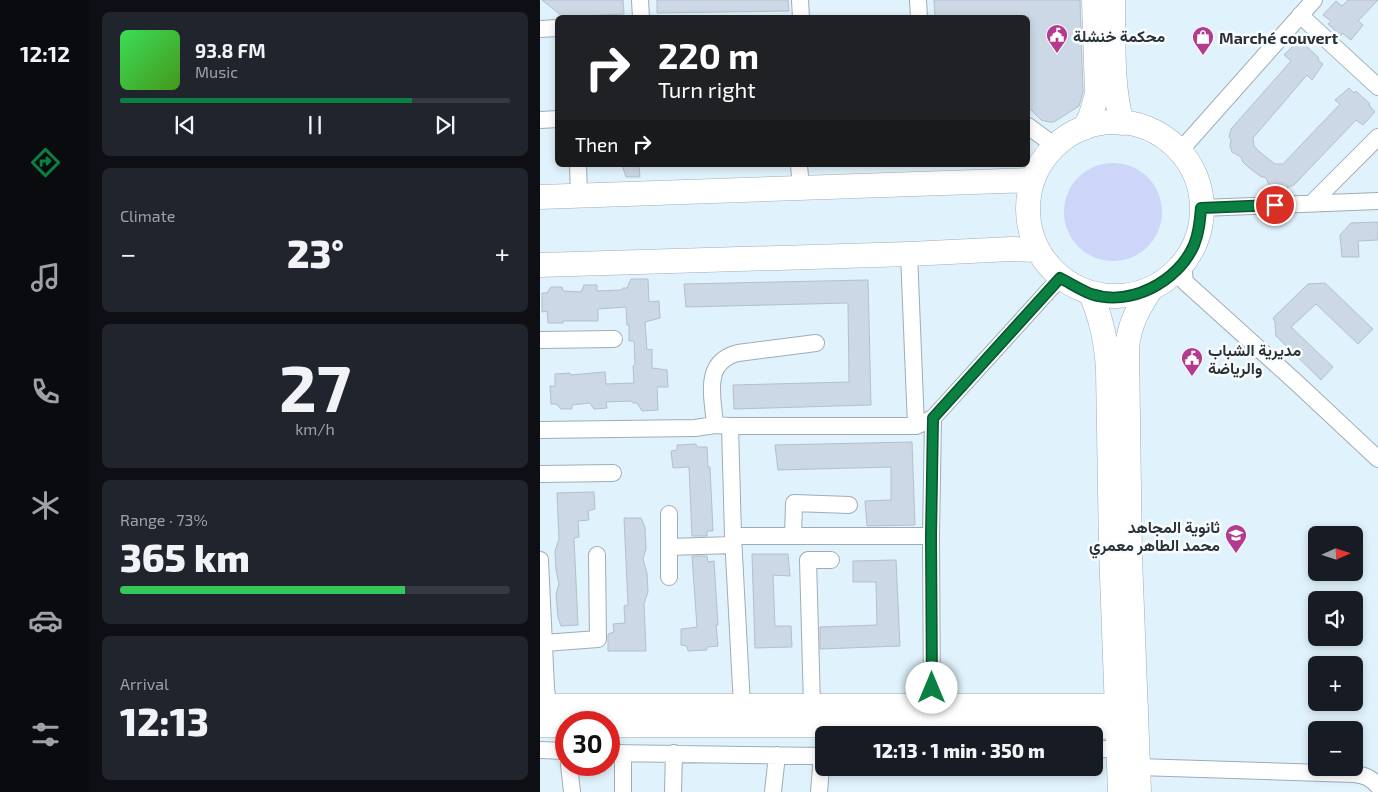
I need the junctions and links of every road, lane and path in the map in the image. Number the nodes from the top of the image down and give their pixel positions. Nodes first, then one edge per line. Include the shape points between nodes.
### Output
1 (640, 0) edge
2 (800, 0) edge
3 (918, 0) edge
4 (1094, 0) edge
5 (1113, 0) edge
6 (1314, 0) edge
7 (641, 15) edge
8 (801, 15) edge
9 (919, 15) edge
10 (1300, 16) junction
11 (555, 28) edge
12 (540, 29) edge
13 (1378, 87) edge
14 (555, 119) edge
15 (540, 120) edge
16 (1122, 123) junction
17 (1030, 127) edge
18 (1084, 128) junction
19 (1378, 137) edge
20 (1055, 146) junction
21 (1179, 152) junction
22 (578, 167) edge
23 (799, 167) edge
24 (1033, 180) junction
25 (801, 188) junction
26 (579, 196) junction
27 (540, 197) edge
28 (1378, 202) edge
29 (1312, 203) junction
30 (1201, 208) junction
31 (1038, 250) junction
32 (909, 254) junction
33 (1183, 263) junction
34 (540, 265) edge
35 (1060, 278) junction
36 (1151, 288) junction
37 (1091, 294) junction
38 (614, 339) dead end
39 (540, 340) edge
40 (816, 343) dead end
41 (933, 418) junction
42 (723, 425) junction
43 (916, 426) junction
44 (540, 430) edge
45 (1378, 459) edge
46 (613, 473) dead end
47 (540, 474) edge
48 (849, 504) dead end
49 (669, 514) dead end
50 (793, 536) junction
51 (931, 536) junction
52 (733, 541) junction
53 (669, 547) junction
54 (597, 555) dead end
55 (540, 560) edge
56 (831, 560) dead end
57 (669, 577) dead end
58 (541, 600) edge
59 (544, 644) junction
60 (742, 706) junction
61 (812, 706) junction
62 (549, 718) edge
63 (932, 722) edge
64 (1125, 723) junction
65 (620, 725) edge
66 (1103, 742) edge
67 (540, 750) edge
68 (555, 751) edge
69 (620, 753) edge
70 (674, 753) junction
71 (777, 755) junction
72 (815, 756) edge
73 (1138, 767) junction
74 (570, 776) edge
75 (620, 776) edge
76 (821, 776) edge
77 (1378, 786) edge
78 (572, 792) edge
79 (622, 792) edge
80 (673, 792) edge
81 (772, 792) edge
82 (820, 792) edge
83 (1120, 792) edge
84 (1139, 792) edge

1 - 7 street
2 - 8 street
3 - 9 street
4 - 18 street via 1097,94
5 - 16 street via 1116,91
6 - 10 street
10 - 13 street
10 - 21 street
11 - 12 street
14 - 15 street
16 - 18 street
16 - 21 street via 1154,132
17 - 20 street
18 - 20 street
19 - 29 street
20 - 24 street
21 - 30 street via 1191,168
22 - 26 street
23 - 25 street
24 - 25 street
24 - 31 street via 1028,204 1030,228
25 - 26 street
26 - 27 street
28 - 29 street
29 - 30 street
30 - 33 street via 1200,228
31 - 32 street
31 - 35 street
32 - 34 street
32 - 43 street
33 - 36 street via 1169,278
33 - 45 street via 1185,282
35 - 37 street
35 - 41 street
36 - 37 street via 1130,295
36 - 64 street via 1132,322 1127,349 1130,557
37 - 64 street via 1104,335 1108,370 1112,549
38 - 39 street
40 - 42 street via 738,353 721,361 712,379
41 - 43 street
41 - 51 street
42 - 43 street
42 - 44 street
42 - 52 street
46 - 47 street
48 - 50 street via 794,502
49 - 53 street
50 - 51 street
50 - 52 street
51 - 63 street
52 - 53 street
52 - 60 street
53 - 57 street
54 - 59 street via 598,639
55 - 58 street
56 - 61 street via 808,560
58 - 59 street
59 - 62 street
60 - 61 street
60 - 62 street
61 - 63 street
63 - 64 street
63 - 65 street
64 - 66 street
64 - 73 street
64 - 83 street
67 - 68 street
69 - 70 street
70 - 71 street
70 - 80 street
71 - 72 street
71 - 81 street
73 - 77 street via 1354,774 1365,775
73 - 84 street
74 - 78 street
75 - 79 street
76 - 82 street

